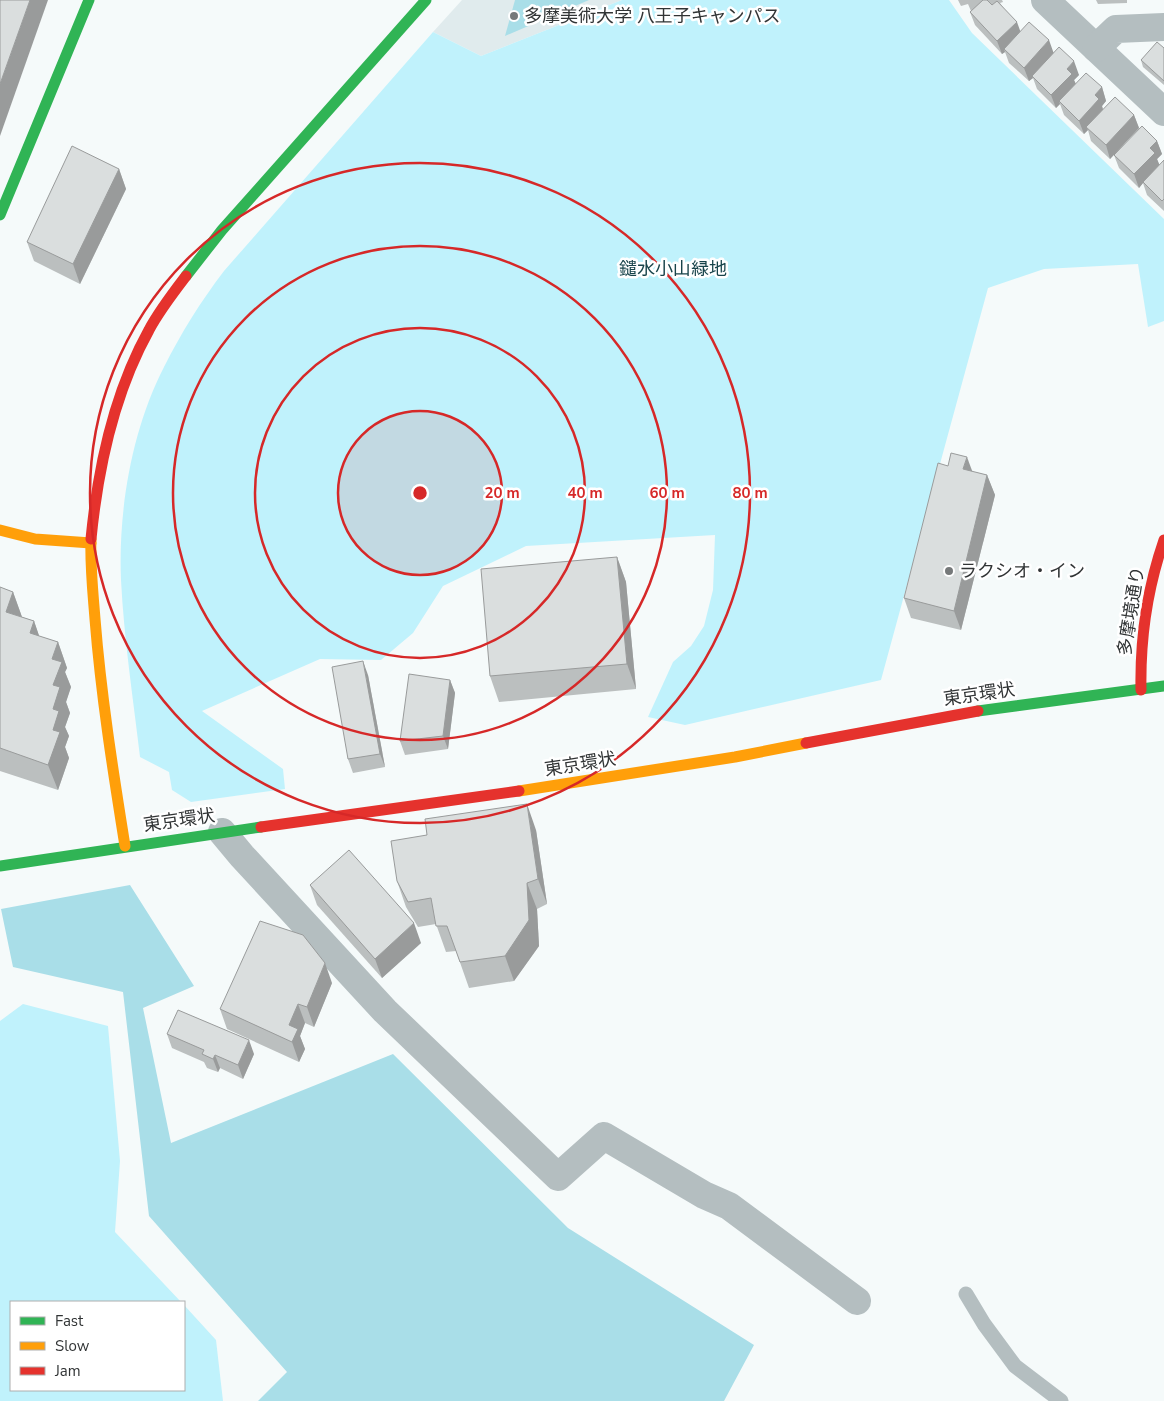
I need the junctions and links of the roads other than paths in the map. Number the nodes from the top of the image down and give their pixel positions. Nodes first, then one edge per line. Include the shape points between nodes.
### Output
1 (89, 0) edge
2 (426, 0) edge
3 (1044, 0) edge
4 (1164, 27) edge
5 (1096, 48) junction
6 (1164, 112) edge
7 (0, 215) edge
8 (0, 530) edge
9 (1164, 540) edge
10 (91, 544) junction
11 (1164, 686) edge
12 (1141, 690) junction
13 (222, 832) junction
14 (125, 846) junction
15 (0, 866) edge
16 (966, 1294) dead end
17 (857, 1301) dead end
18 (1061, 1401) edge

1 - 7 main road
2 - 10 main road via 222,230 154,322 127,380 106,441
3 - 5 street
4 - 5 street via 1116,29
5 - 6 street
8 - 10 main road via 35,539
9 - 12 main road, 多摩境通り via 1146,604
10 - 14 main road via 96,646
11 - 12 main road, 東京環状
12 - 13 main road, 東京環状 via 958,714 736,757 561,785
13 - 14 main road, 東京環状
13 - 17 street via 385,1011 558,1177 604,1136 704,1195 729,1206
14 - 15 main road, 東京環状
16 - 18 lane via 1015,1366

